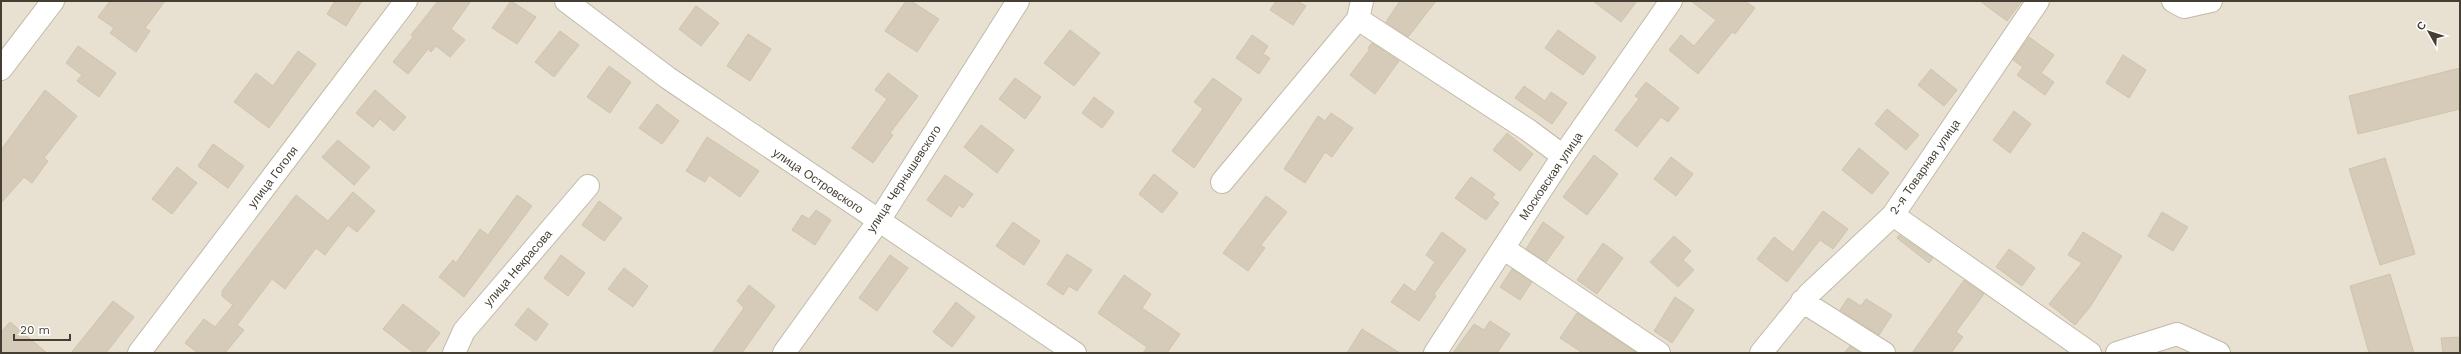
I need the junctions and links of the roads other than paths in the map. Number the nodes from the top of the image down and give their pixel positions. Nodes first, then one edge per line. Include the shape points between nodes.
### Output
1 (53, 1) edge
2 (406, 1) edge
3 (566, 1) edge
4 (1018, 1) edge
5 (1671, 1) edge
6 (2038, 1) edge
7 (2173, 1) edge
8 (2211, 1) edge
9 (1360, 10) edge
10 (1, 69) edge
11 (1563, 156) junction
12 (1222, 182) dead end
13 (588, 186) dead end
14 (1893, 215) junction
15 (878, 222) junction
16 (1503, 248) junction
17 (1802, 301) junction
18 (2177, 334) junction
19 (139, 353) edge
20 (454, 353) edge
21 (784, 353) edge
22 (1075, 353) edge
23 (1435, 353) edge
24 (1659, 353) edge
25 (1761, 353) edge
26 (1884, 353) edge
27 (2090, 353) edge
28 (2117, 353) edge
29 (2163, 353) edge
30 (2219, 353) edge

1 - 10 street
2 - 19 street, улица Гоголя
3 - 15 street, улица Островского via 668,78
4 - 15 street, улица Чернышевского
5 - 11 street, Московская улица
6 - 14 street, 2-я Товарная улица
7 - 8 street via 2184,7
9 - 11 street
9 - 12 street
11 - 16 street, Московская улица
13 - 20 street, улица Некрасова via 464,331
14 - 17 street, 2-я Товарная улица
14 - 27 street
15 - 21 street, улица Чернышевского
15 - 22 street, улица Островского
16 - 23 street, Московская улица
16 - 24 street
17 - 25 street, 2-я Товарная улица
17 - 26 street
18 - 28 street
18 - 29 street
18 - 30 street

